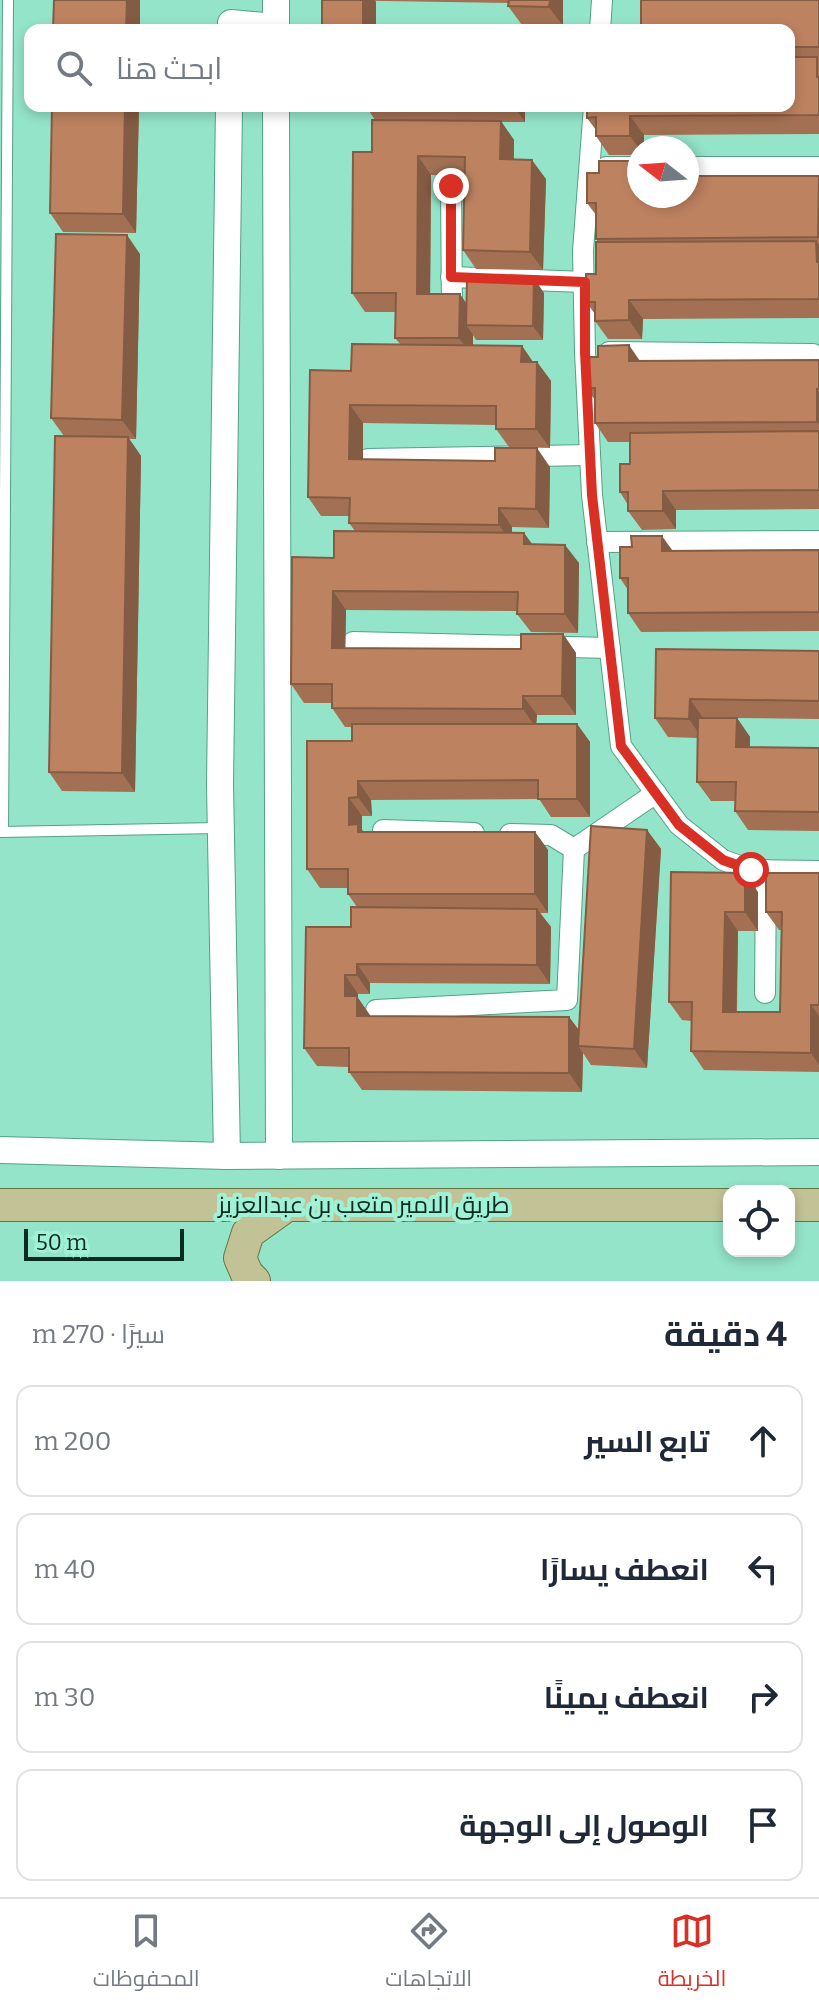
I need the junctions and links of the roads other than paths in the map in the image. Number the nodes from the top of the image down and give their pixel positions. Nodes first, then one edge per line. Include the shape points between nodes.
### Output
1 (8, 0) edge
2 (276, 0) edge
3 (602, 0) edge
4 (231, 18) edge
5 (258, 24) edge
6 (276, 24) edge
7 (600, 24) edge
8 (229, 112) edge
9 (276, 112) edge
10 (594, 112) edge
11 (590, 167) junction
12 (627, 167) edge
13 (699, 167) edge
14 (819, 167) edge
15 (451, 186) dead end
16 (451, 277) junction
17 (585, 282) junction
18 (452, 311) edge
19 (585, 352) junction
20 (813, 354) dead end
21 (590, 455) junction
22 (368, 459) edge
23 (819, 541) edge
24 (597, 542) junction
25 (353, 642) dead end
26 (610, 648) junction
27 (656, 793) junction
28 (220, 828) junction
29 (383, 830) edge
30 (1, 832) edge
31 (574, 849) junction
32 (766, 870) junction
33 (819, 871) edge
34 (765, 993) dead end
35 (376, 1010) dead end
36 (0, 1150) edge
37 (819, 1152) edge
38 (227, 1156) junction
39 (279, 1156) junction
40 (0, 1205) edge
41 (287, 1205) junction
42 (723, 1205) edge
43 (795, 1205) edge
44 (819, 1205) edge
45 (254, 1281) edge

1 - 30 lane
2 - 6 street
3 - 7 street
4 - 5 street
8 - 28 street
9 - 39 street
10 - 11 street
11 - 12 street
11 - 17 street
13 - 14 street
15 - 16 street
16 - 17 street
16 - 18 street
17 - 19 street
19 - 20 street
19 - 21 street
21 - 22 street
21 - 24 street
23 - 24 street
24 - 26 street
25 - 26 street
26 - 27 street via 621,746
27 - 31 street
27 - 32 street via 679,825 723,860
28 - 30 lane
28 - 38 street
29 - 31 street via 551,835
31 - 35 street via 567,1000
32 - 33 street
32 - 34 street
36 - 38 street
37 - 39 street
38 - 39 street
40 - 41 main road, طريق الامير متعب بن عبدالعزيز
41 - 42 main road, طريق الامير متعب بن عبدالعزيز
41 - 45 main road via 248,1233 240,1258
43 - 44 main road

